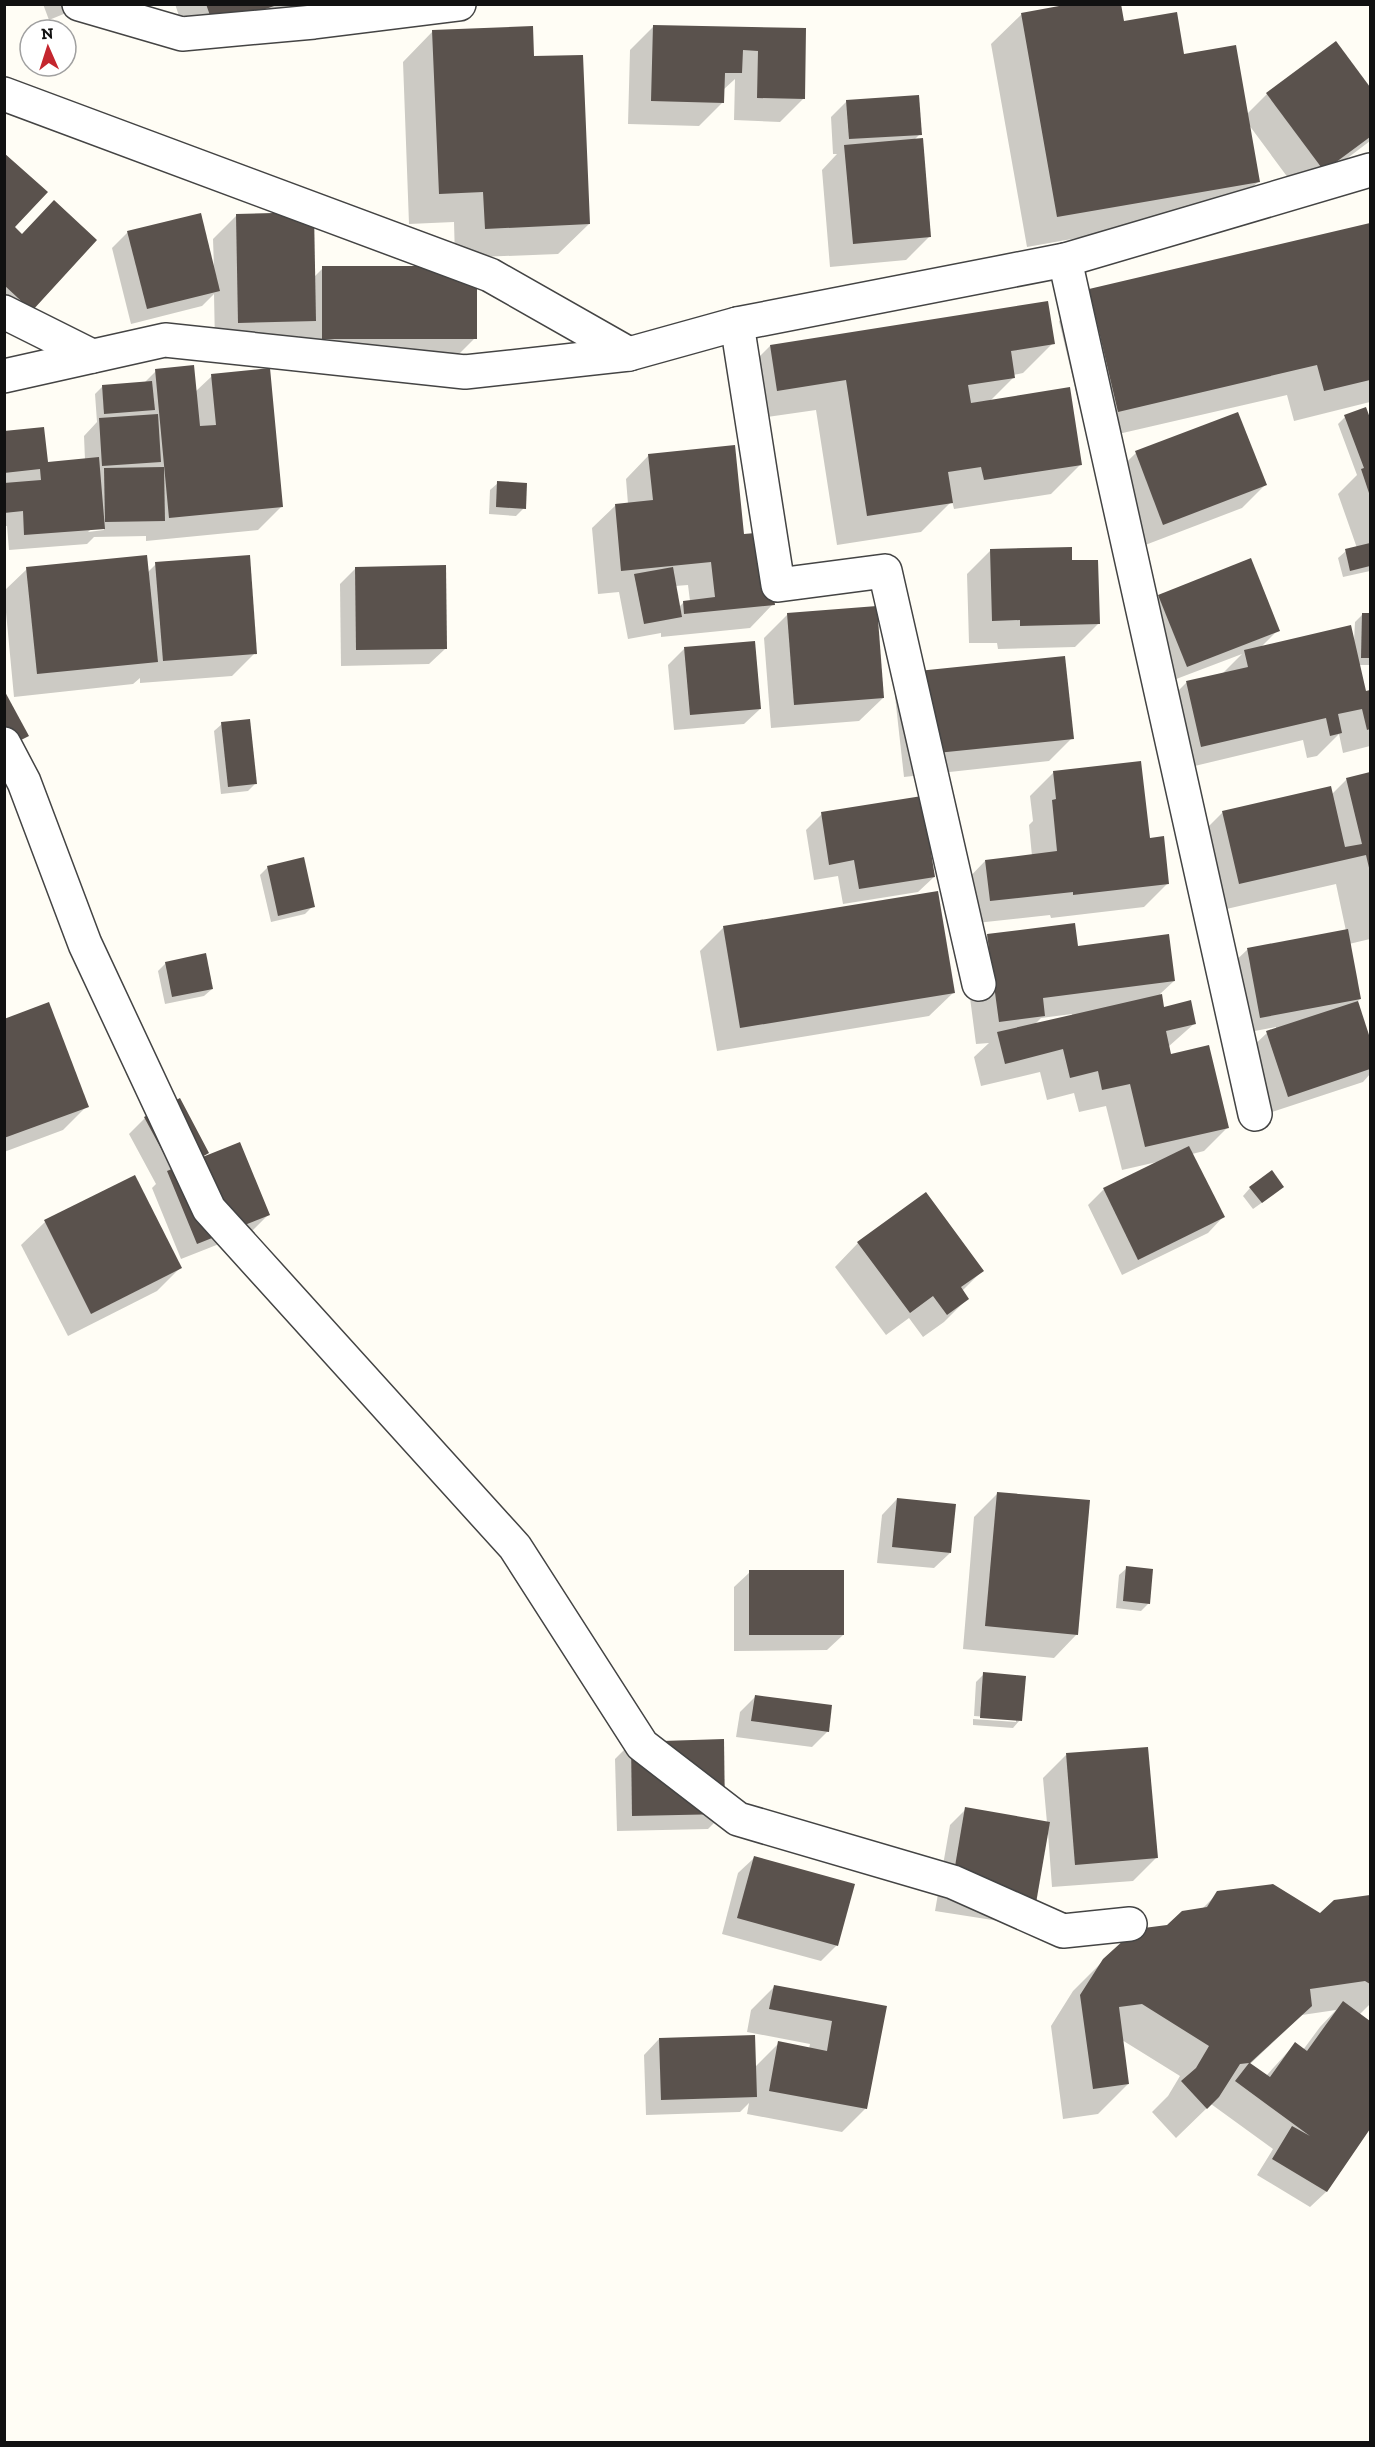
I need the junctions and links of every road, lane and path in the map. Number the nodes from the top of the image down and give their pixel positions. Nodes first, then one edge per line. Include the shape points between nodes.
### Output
1 (79, 4) edge
2 (459, 4) edge
3 (413, 7) edge
4 (4, 94) edge
5 (1371, 170) edge
6 (1065, 260) junction
7 (4, 312) edge
8 (737, 324) junction
9 (629, 354) junction
10 (92, 356) junction
11 (4, 376) edge
12 (4, 744) edge
13 (979, 984) dead end
14 (1255, 1114) dead end
15 (1130, 1924) dead end

1 - 3 street via 182,34 314,22
2 - 3 street
4 - 9 street via 490,275
5 - 6 street
6 - 8 street
6 - 14 street
7 - 10 street
8 - 9 street
8 - 13 street via 778,585 885,571
9 - 10 street via 465,372 165,340
10 - 11 street
12 - 15 street via 24,782 85,944 209,1209 515,1547 642,1745 738,1819 953,1882 1063,1931

